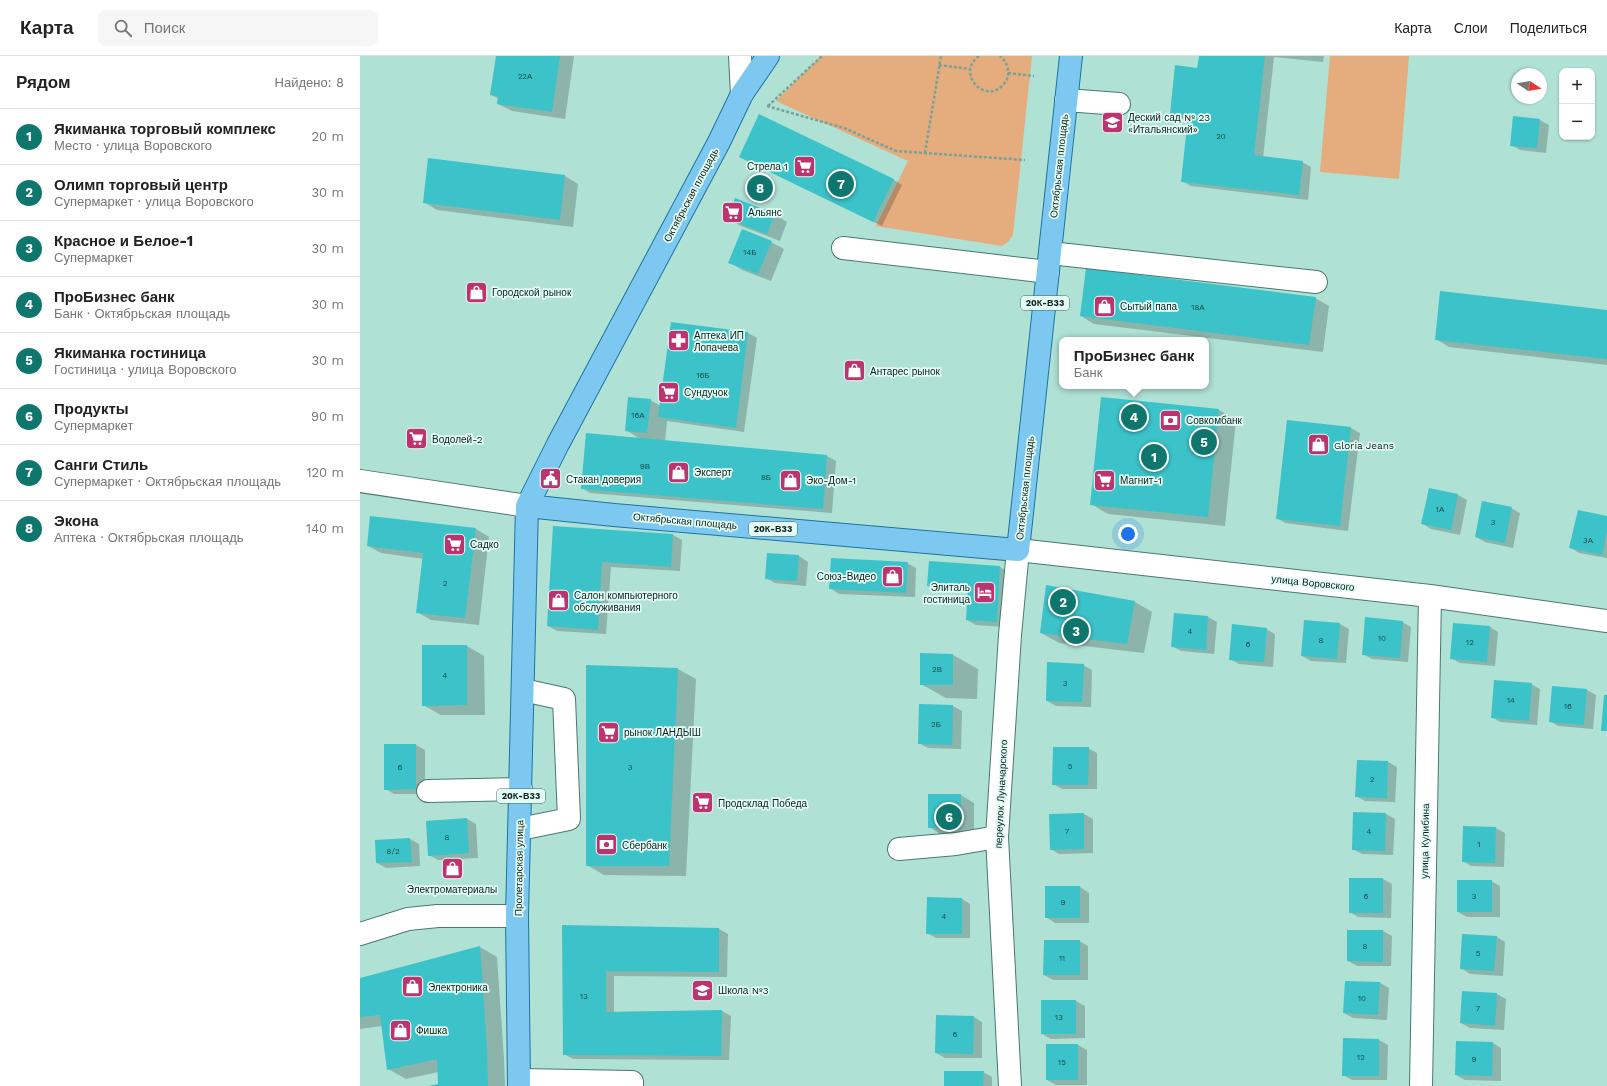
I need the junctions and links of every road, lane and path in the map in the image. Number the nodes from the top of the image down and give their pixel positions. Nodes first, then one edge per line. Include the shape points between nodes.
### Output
1 (740, 56) edge
2 (768, 56) edge
3 (822, 56) edge
4 (941, 56) edge
5 (979, 56) edge
6 (1000, 56) edge
7 (1071, 56) edge
8 (939, 65) junction
9 (970, 69) junction
10 (1008, 73) junction
11 (1034, 76) dead end
12 (742, 94) junction
13 (1066, 100) junction
14 (1119, 104) dead end
15 (925, 153) junction
16 (1025, 160) dead end
17 (844, 248) dead end
18 (1049, 263) junction
19 (1316, 282) dead end
20 (360, 481) edge
21 (527, 506) junction
22 (1018, 550) junction
23 (1430, 596) junction
24 (1607, 621) edge
25 (523, 690) junction
26 (521, 790) junction
27 (428, 791) dead end
28 (520, 829) junction
29 (997, 837) junction
30 (899, 849) dead end
31 (517, 916) junction
32 (360, 934) edge
33 (520, 1083) edge
34 (632, 1086) edge
35 (1010, 1086) edge
36 (1421, 1086) edge

1 - 12 street
2 - 12 main road, Октябрьская площадь / 20К-В33
3 - 15 path via 767,106 844,128 896,151
4 - 8 path
5 - 9 path via 972,62
6 - 10 path via 1005,61
7 - 13 main road, Октябрьская площадь / 20К-В33
8 - 9 path
8 - 15 path
9 - 10 path via 976,86 987,91 999,89 1007,80
10 - 11 path
12 - 21 main road, Октябрьская площадь / 20К-В33
13 - 14 street
13 - 18 main road, Октябрьская площадь / 20К-В33
15 - 16 path
17 - 18 street
18 - 19 street
18 - 22 main road, Октябрьская площадь / 20К-В33
20 - 21 street, Октябрьская площадь
21 - 22 main road, Октябрьская площадь / 20К-В33
21 - 25 main road, Пролетарская улица / 20К-В33
22 - 23 street, улица Воровского
22 - 29 street, переулок Луначарского
23 - 24 street, улица Воровского
23 - 36 street, улица Кулибина
25 - 26 main road, Пролетарская улица / 20К-В33
25 - 28 street via 564,699 569,820
26 - 27 street
26 - 28 main road, Пролетарская улица / 20К-В33
28 - 31 main road, Пролетарская улица / 20К-В33
29 - 30 street
29 - 35 street, переулок Луначарского
31 - 32 street via 438,916 408,919
31 - 33 main road, Пролетарская улица / 20К-В33
33 - 34 street via 632,1082

